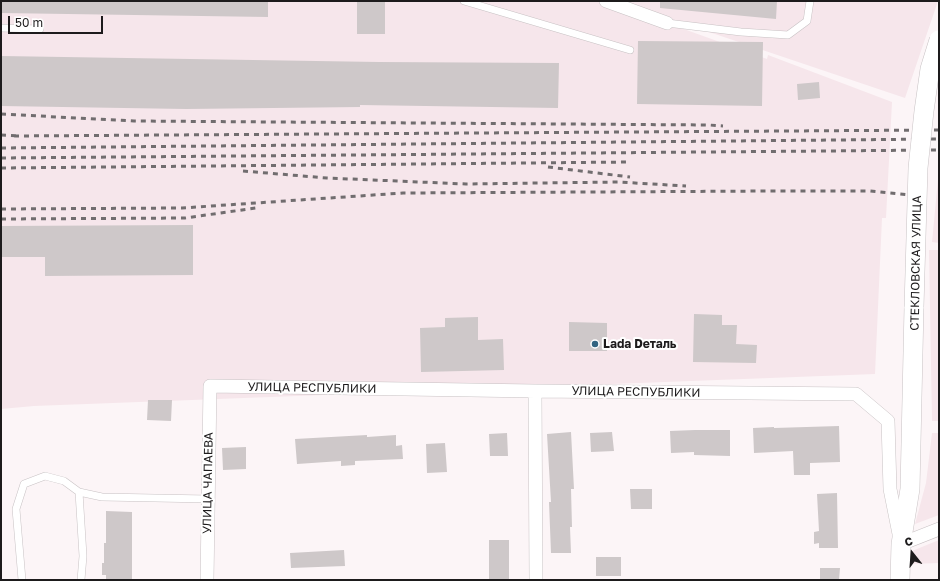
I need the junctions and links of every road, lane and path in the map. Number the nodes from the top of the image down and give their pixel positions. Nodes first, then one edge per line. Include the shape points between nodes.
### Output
1 (464, 1) edge
2 (606, 1) edge
3 (810, 1) edge
4 (668, 23) joint
5 (1, 28) edge
6 (40, 29) dead end
7 (939, 40) edge
8 (630, 50) dead end
9 (210, 386) joint
10 (535, 391) junction
11 (79, 492) junction
12 (208, 499) junction
13 (939, 529) edge
14 (901, 544) junction
15 (22, 580) edge
16 (81, 580) edge
17 (207, 580) edge
18 (536, 580) edge
19 (900, 580) edge

1 - 8 lane
2 - 4 street
3 - 4 lane via 807,21 788,35
5 - 6 lane
7 - 14 street, СТЕКЛОВСКАЯ УЛИЦА, bridge via 930,69 918,168 910,489
9 - 10 street, УЛИЦА РЕСПУБЛИКИ
9 - 12 street, УЛИЦА ЧАПАЕВА
10 - 14 street, УЛИЦА РЕСПУБЛИКИ via 856,394 888,421 890,489
10 - 18 street
11 - 12 lane via 102,497
11 - 15 lane via 64,481 45,476 24,484 16,509
11 - 16 lane via 83,556
12 - 17 street, УЛИЦА ЧАПАЕВА
13 - 14 street
14 - 19 street, СТЕКЛОВСКАЯ УЛИЦА

